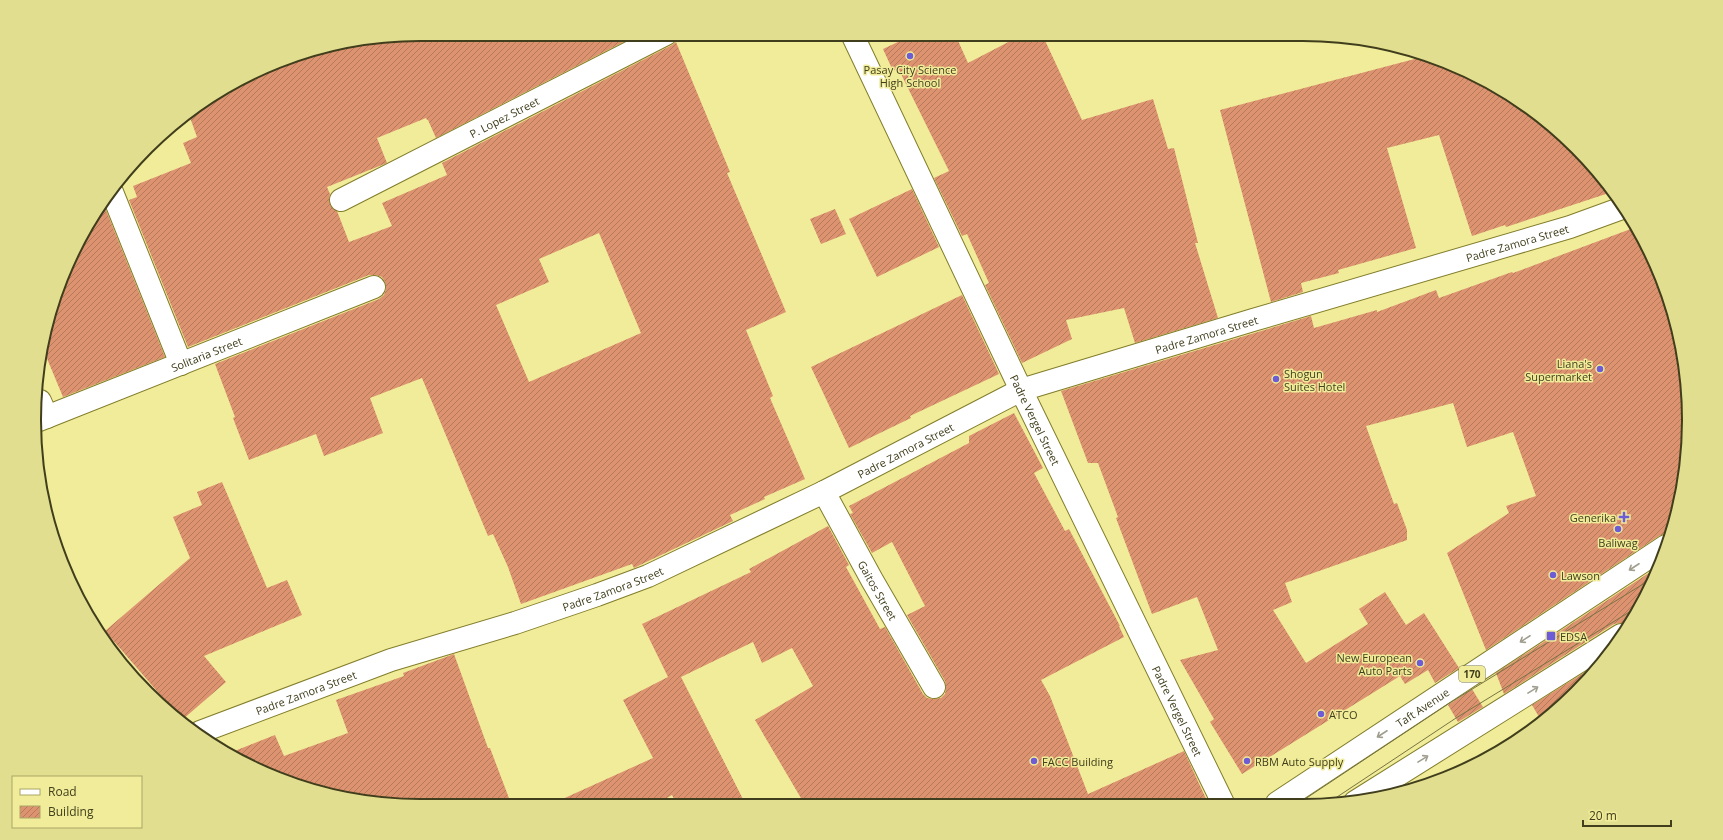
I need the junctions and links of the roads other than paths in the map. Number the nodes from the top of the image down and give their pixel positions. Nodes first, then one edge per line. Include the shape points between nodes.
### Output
1 (652, 41) edge
2 (855, 41) edge
3 (114, 196) edge
4 (341, 200) dead end
5 (1618, 209) edge
6 (374, 287) dead end
7 (181, 364) junction
8 (1021, 390) junction
9 (42, 413) edge
10 (824, 492) junction
11 (1658, 551) edge
12 (1611, 641) edge
13 (934, 687) dead end
14 (203, 731) edge
15 (1368, 794) edge
16 (1221, 799) edge
17 (1284, 799) edge

1 - 4 street, P. Lopez Street
2 - 8 street, Padre Vergel Street
3 - 7 street
5 - 8 street, Padre Zamora Street via 1570,227
6 - 7 street, Solitaria Street
7 - 9 street, Solitaria Street
8 - 10 street, Padre Zamora Street
8 - 16 street, Padre Vergel Street
10 - 13 street, Gaitos Street
10 - 14 street, Padre Zamora Street via 628,584 516,623 391,660
11 -> 17 street, Taft Avenue / 170
15 -> 12 street

